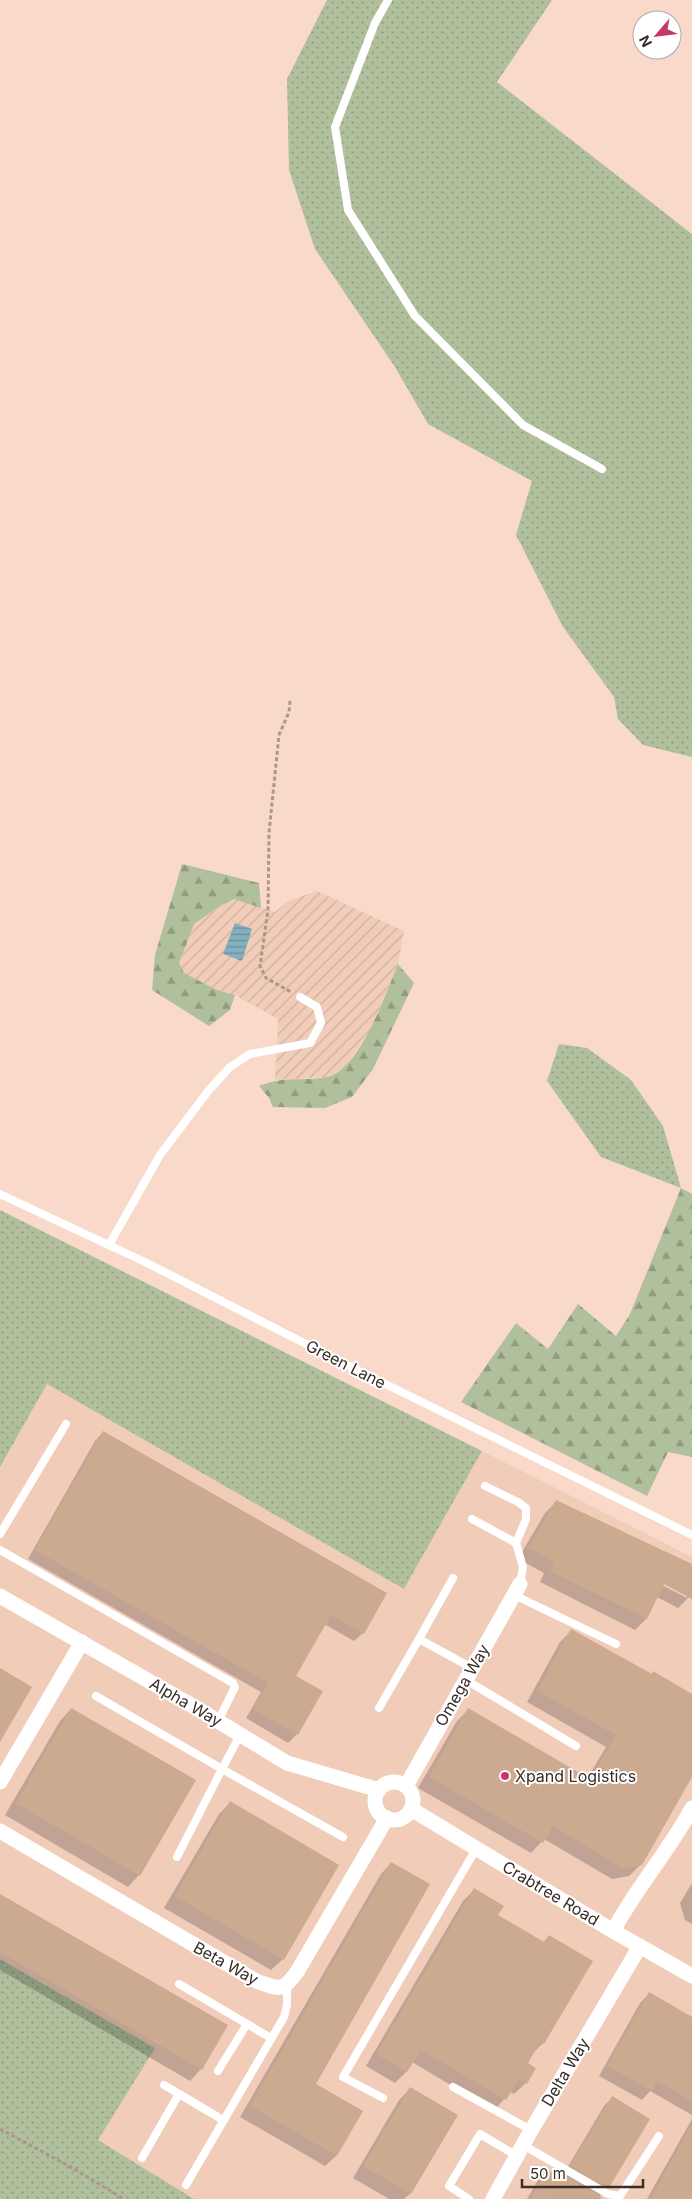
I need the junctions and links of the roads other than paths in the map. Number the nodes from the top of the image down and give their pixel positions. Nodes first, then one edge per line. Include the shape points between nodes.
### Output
1 (388, 0) edge
2 (602, 469) dead end
3 (300, 997) road end
4 (0, 1194) edge
5 (109, 1245) junction
6 (66, 1424) dead end
7 (485, 1486) dead end
8 (472, 1519) dead end
9 (0, 1534) edge
10 (692, 1535) edge
11 (516, 1543) junction
12 (0, 1550) edge
13 (453, 1578) dead end
14 (517, 1590) junction
15 (0, 1596) edge
16 (419, 1639) junction
17 (82, 1642) junction
18 (616, 1644) dead end
19 (469, 1674) junction
20 (96, 1696) dead end
21 (379, 1708) dead end
22 (218, 1721) junction
23 (240, 1735) junction
24 (576, 1746) dead end
25 (222, 1769) junction
26 (0, 1782) edge
27 (406, 1786) junction
28 (379, 1790) junction
29 (692, 1808) edge
30 (411, 1809) junction
31 (387, 1818) junction
32 (0, 1831) edge
33 (343, 1837) dead end
34 (476, 1849) junction
35 (177, 1857) dead end
36 (613, 1931) junction
37 (640, 1946) junction
38 (692, 1976) edge
39 (179, 1984) dead end
40 (287, 1985) junction
41 (247, 2024) junction
42 (271, 2038) junction
43 (218, 2071) dead end
44 (164, 2085) dead end
45 (453, 2086) dead end
46 (179, 2094) junction
47 (383, 2098) dead end
48 (223, 2120) junction
49 (531, 2130) junction
50 (659, 2136) dead end
51 (520, 2151) junction
52 (142, 2158) dead end
53 (186, 2185) dead end
54 (469, 2199) edge
55 (493, 2199) edge

1 - 2 lane via 375,23 335,127 348,210 415,316 523,425
3 - 5 lane via 317,1007 321,1023 310,1043 250,1054 230,1067 160,1154
4 - 5 lane, Green Lane
5 - 10 lane, Green Lane
6 - 9 lane
7 - 11 lane via 526,1508 526,1519
8 - 11 lane
11 - 14 lane via 523,1567
12 - 22 lane via 233,1683 235,1686
13 - 16 lane
14 - 18 lane
14 - 19 street, Omega Way
15 - 17 street, Alpha Way
16 - 19 lane
16 - 21 lane
17 - 22 street, Alpha Way
17 - 26 street
19 - 24 lane
19 - 27 street, Omega Way
20 - 25 lane
22 - 23 street, Alpha Way
23 - 25 lane
23 - 28 street, Alpha Way via 287,1763
25 - 33 lane
25 - 35 lane
27 - 28 street via 391,1782
27 - 30 street via 412,1798
28 - 31 street via 375,1803 377,1810
29 - 36 street
30 - 31 street via 404,1817
30 - 34 street, Crabtree Road
31 - 40 street
32 - 40 street, Beta Way via 256,1981 270,1986
34 - 36 street, Crabtree Road
34 - 47 lane via 343,2077
36 - 37 street, Crabtree Road
37 - 38 street, Crabtree Road
37 - 49 street, Delta Way
39 - 41 lane
40 - 42 lane via 284,2017
41 - 42 lane
41 - 43 lane
42 - 48 lane
44 - 46 lane
45 - 49 lane
46 - 48 lane
46 - 52 lane
48 - 53 lane
49 - 51 street, Delta Way
50 - 51 lane via 620,2196 608,2194
51 - 54 lane via 480,2134 449,2186
51 - 55 street, Delta Way

